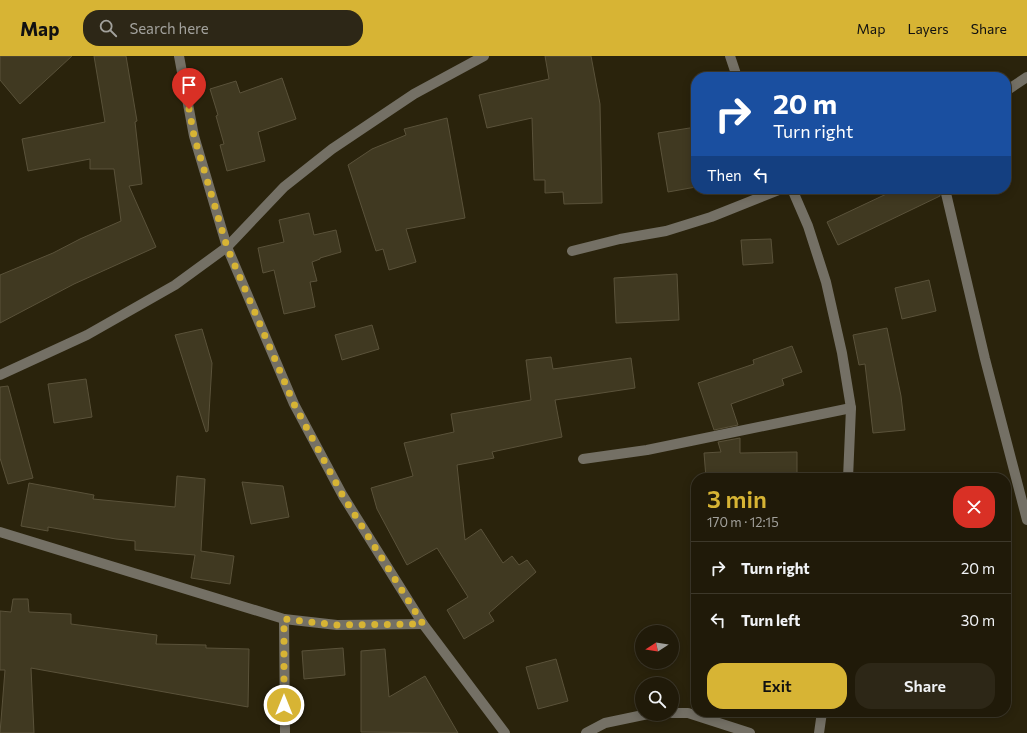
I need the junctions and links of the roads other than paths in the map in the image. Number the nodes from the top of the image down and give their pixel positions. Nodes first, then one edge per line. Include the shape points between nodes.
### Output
1 (179, 56) edge
2 (484, 56) edge
3 (730, 56) edge
4 (735, 72) edge
5 (1027, 77) edge
6 (1011, 88) edge
7 (768, 194) edge
8 (794, 194) edge
9 (946, 194) edge
10 (227, 247) junction
11 (572, 251) dead end
12 (0, 375) edge
13 (851, 408) junction
14 (583, 459) dead end
15 (848, 473) edge
16 (1027, 520) edge
17 (0, 532) edge
18 (284, 619) junction
19 (423, 624) junction
20 (679, 713) edge
21 (691, 714) edge
22 (635, 717) edge
23 (700, 717) edge
24 (821, 717) edge
25 (285, 733) edge
26 (505, 733) edge
27 (586, 733) edge
28 (750, 733) edge
29 (819, 733) edge

1 - 10 street via 194,136
2 - 10 street via 414,94 332,149 284,187
3 - 4 street
5 - 6 street
7 - 11 street via 711,217 674,228
8 - 13 street via 808,226 826,282
9 - 16 street via 985,359
10 - 12 street via 175,285 94,331
10 - 19 street via 294,404 343,496
13 - 14 street via 654,449
13 - 15 street
17 - 18 street
18 - 19 street via 337,625
18 - 25 street
19 - 26 street
20 - 21 street
22 - 27 street via 605,723
23 - 28 street
24 - 29 street

